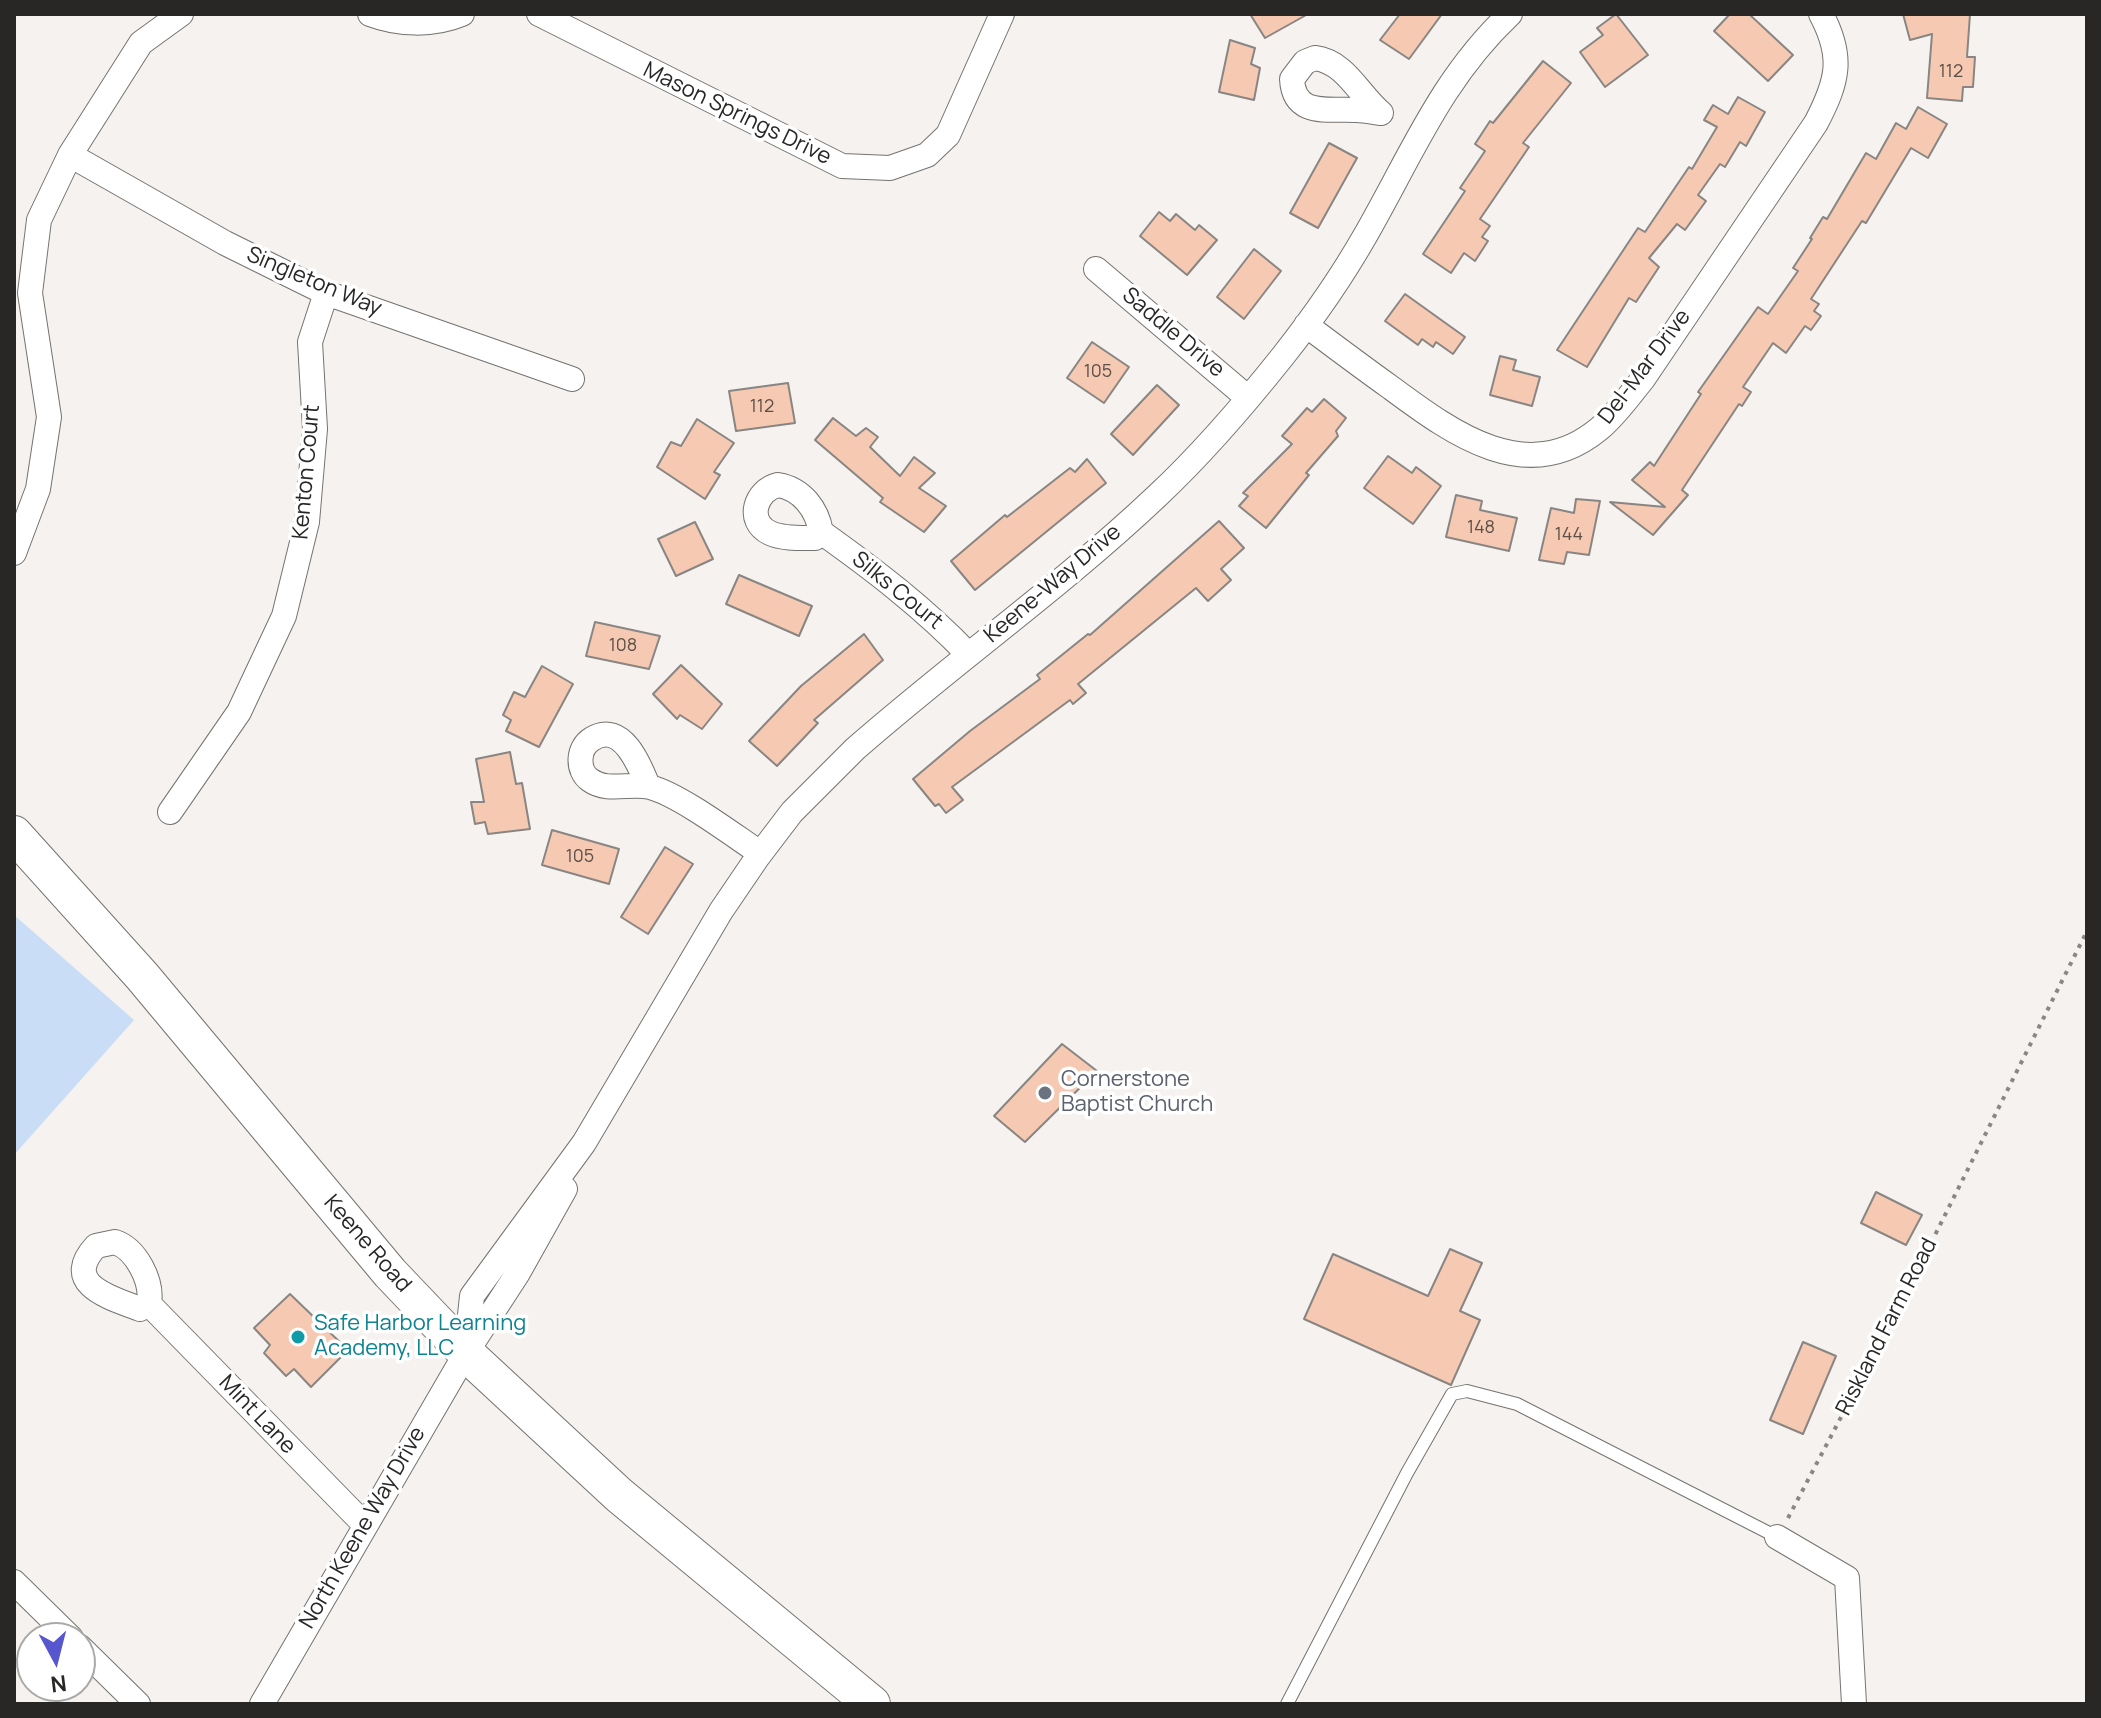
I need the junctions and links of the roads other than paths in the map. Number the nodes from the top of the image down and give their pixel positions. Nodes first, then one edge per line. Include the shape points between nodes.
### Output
1 (181, 14) edge
2 (370, 14) edge
3 (462, 14) edge
4 (539, 14) edge
5 (1002, 14) edge
6 (1510, 14) edge
7 (1821, 14) edge
8 (1381, 113) dead end
9 (1420, 132) junction
10 (70, 155) junction
11 (1096, 269) dead end
12 (326, 293) junction
13 (1306, 325) junction
14 (572, 379) dead end
15 (1248, 398) junction
16 (821, 532) dead end
17 (14, 553) edge
18 (968, 654) junction
19 (648, 786) dead end
20 (170, 812) dead end
21 (14, 834) edge
22 (760, 853) junction
23 (149, 1304) dead end
24 (466, 1353) junction
25 (365, 1525) junction
26 (1777, 1537) joint
27 (14, 1582) edge
28 (55, 1622) edge
29 (96, 1663) edge
30 (138, 1704) edge
31 (262, 1704) edge
32 (872, 1704) edge
33 (1287, 1704) edge
34 (1854, 1704) edge

1 - 10 street via 141,43
2 - 3 street via 391,22 445,21
4 - 5 street, Mason Springs Drive via 842,166 890,168 927,155 948,135
6 - 9 street, Keene-Way Drive via 1476,48
7 - 13 street, Del-Mar Drive via 1836,49 1837,67 1816,123 1643,379 1613,415 1579,442 1539,454 1478,445 1440,424
8 - 9 street
9 - 13 street, Keene-Way Drive via 1365,236
10 - 12 street, Singleton Way
10 - 17 street via 39,220 30,293 49,417 38,489
11 - 15 street, Saddle Drive
12 - 14 street, Singleton Way
12 - 20 street, Kenton Court via 310,342 315,429 307,522 284,616 239,712
13 - 15 street, Keene-Way Drive
15 - 18 street, Keene-Way Drive via 1157,496
16 - 18 street, Silks Court via 884,578
18 - 22 street, Keene-Way Drive via 855,749 792,812
19 - 22 street
21 - 24 main road, Keene Road via 102,929 390,1273
22 - 24 street, Keene-Way Drive via 584,1143 541,1234
23 - 25 street, Mint Lane
24 - 25 street, North Keene Way Drive
24 - 32 main road, Keene Road via 619,1495
25 - 31 street, North Keene Way Drive
26 - 33 lane via 1517,1404 1467,1391 1452,1394
26 - 34 street via 1847,1578
27 - 28 street
29 - 30 street

